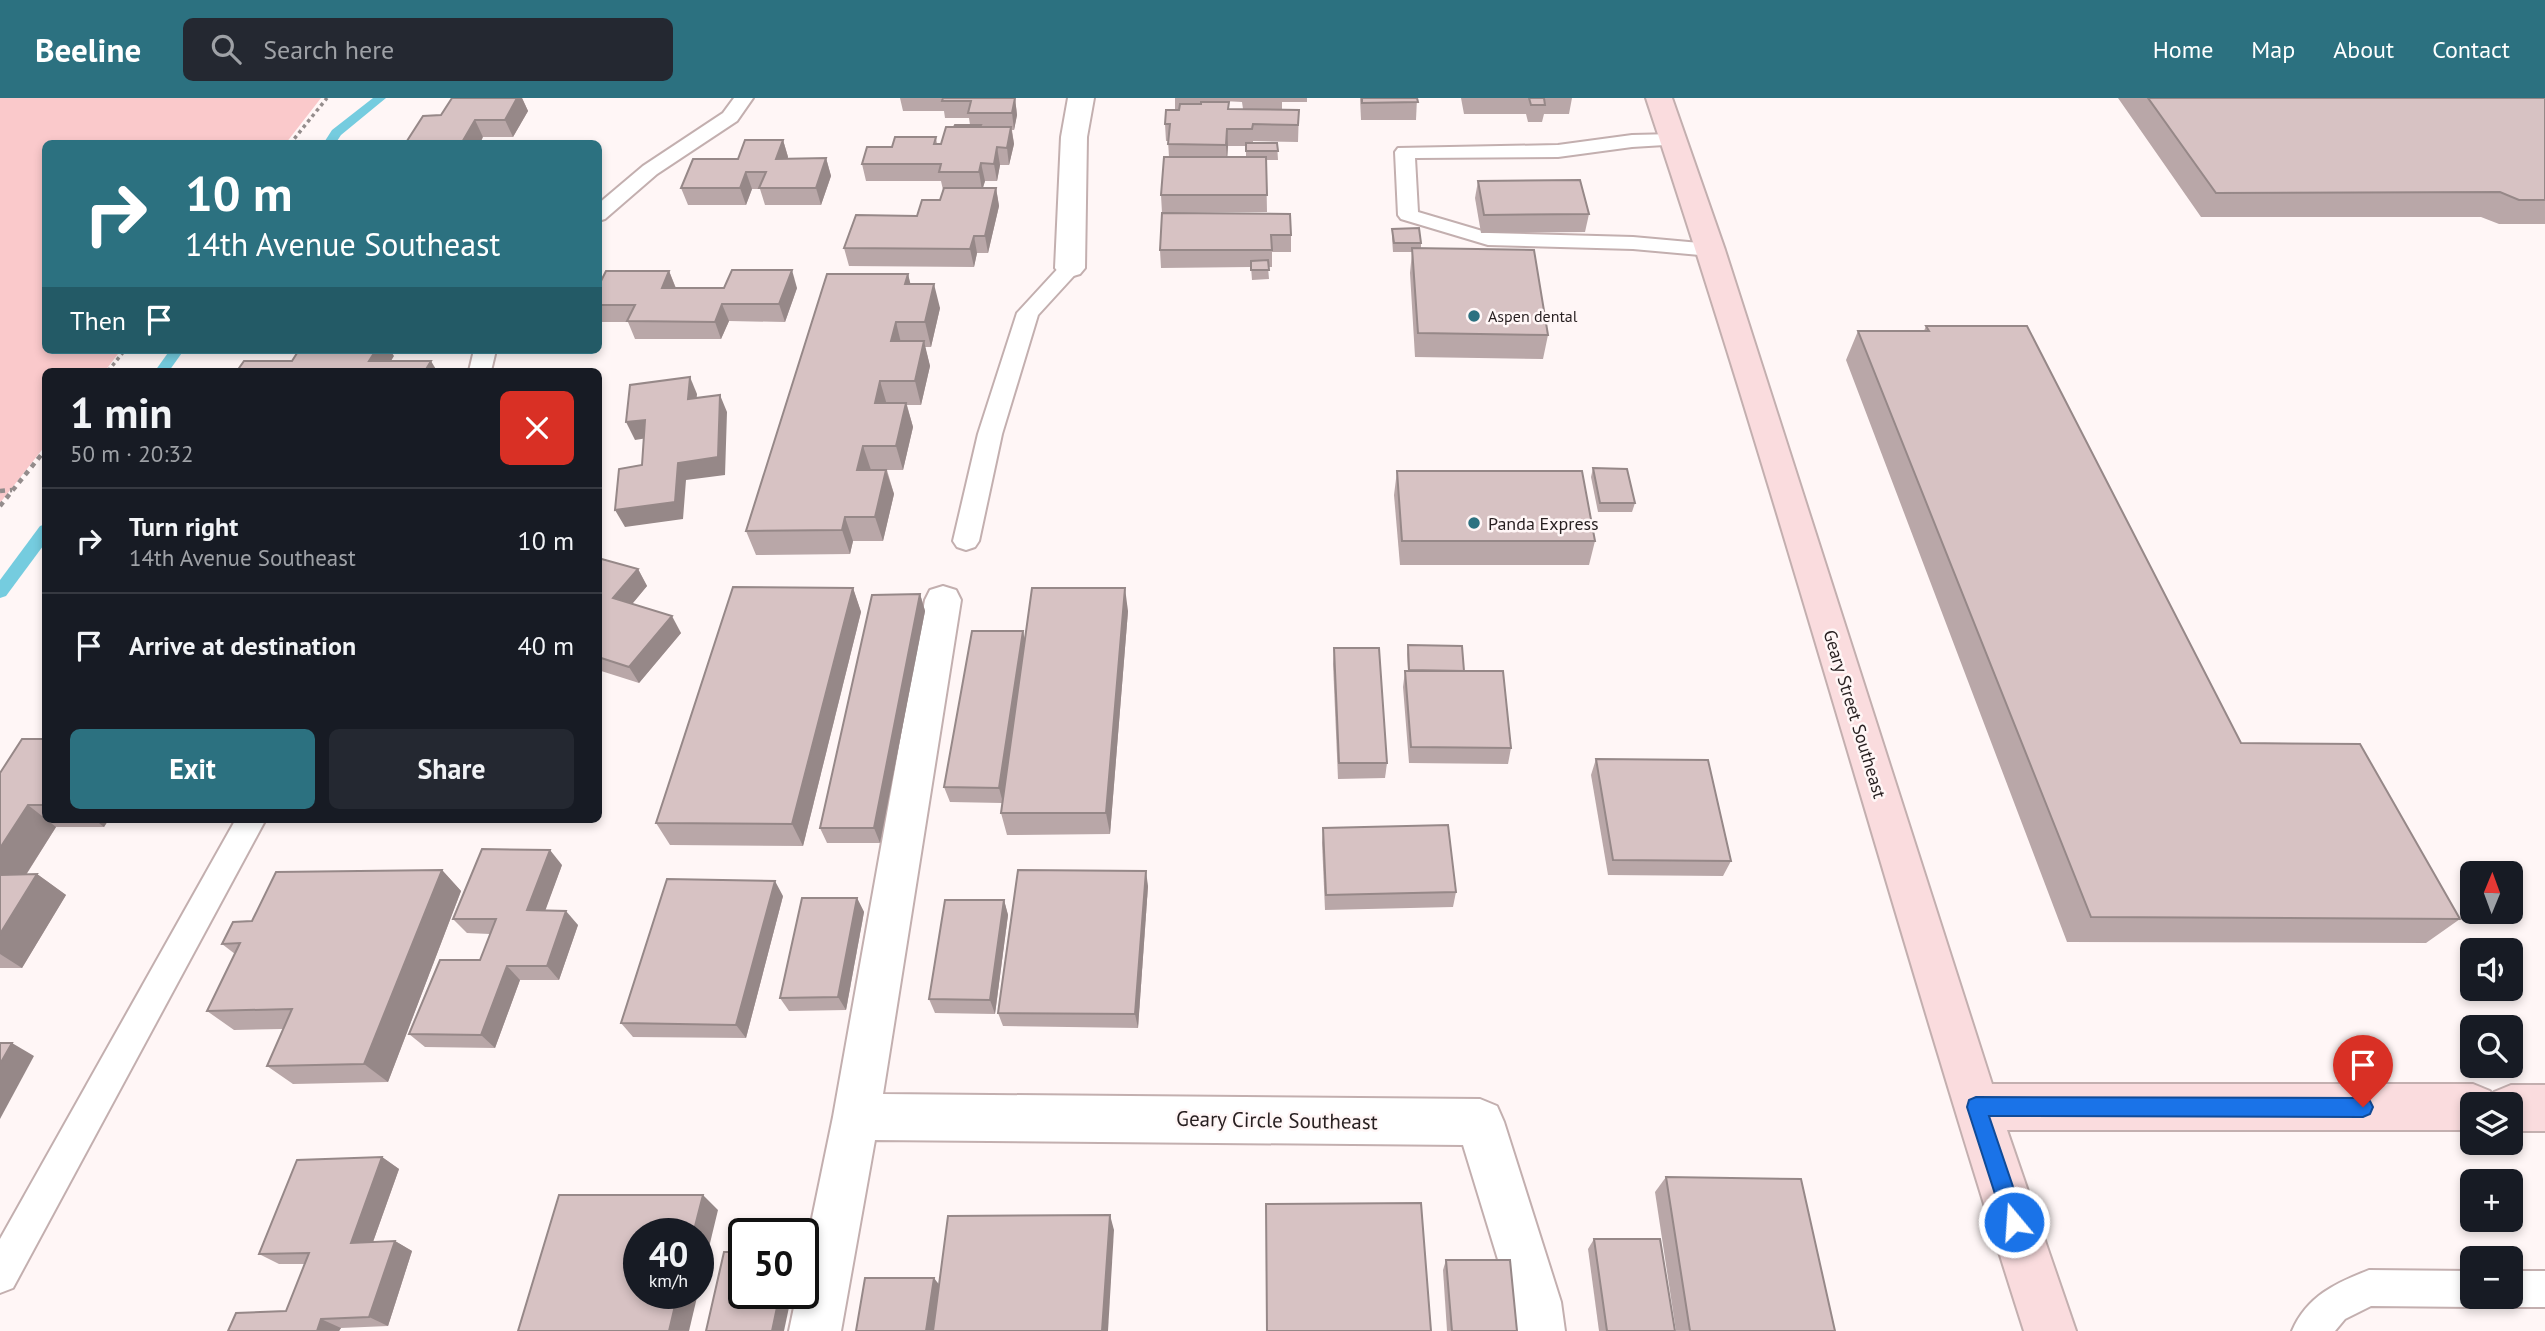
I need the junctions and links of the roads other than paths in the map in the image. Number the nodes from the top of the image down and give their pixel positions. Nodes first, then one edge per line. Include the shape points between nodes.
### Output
1 (744, 98) edge
2 (1081, 98) edge
3 (1659, 98) edge
4 (1674, 140) junction
5 (602, 212) edge
6 (1711, 250) junction
7 (1070, 268) joint
8 (966, 541) dead end
9 (943, 600) dead end
10 (249, 823) edge
11 (1976, 1107) junction
12 (2460, 1107) edge
13 (2523, 1108) edge
14 (2545, 1108) edge
15 (856, 1117) junction
16 (0, 1275) edge
17 (2460, 1289) edge
18 (2523, 1289) edge
19 (2545, 1290) edge
20 (815, 1331) edge
21 (1539, 1331) edge
22 (2050, 1331) edge
23 (2311, 1331) edge

1 - 5 lane via 730,117 650,170
2 - 7 street via 1074,137
3 - 4 main road, Geary Street Southeast
4 - 6 main road, Geary Street Southeast
4 - 6 lane via 1558,151 1405,152 1408,215 1488,239
6 - 11 main road, Geary Street Southeast
7 - 8 lane via 1028,313 990,434
9 - 15 street
10 - 16 lane
11 - 12 main road
11 - 22 main road, Geary Street Southeast
13 - 14 main road
15 - 20 street
15 - 21 street, Geary Circle Southeast via 1480,1122 1536,1302
17 - 23 lane via 2369,1288 2332,1306
18 - 19 lane

